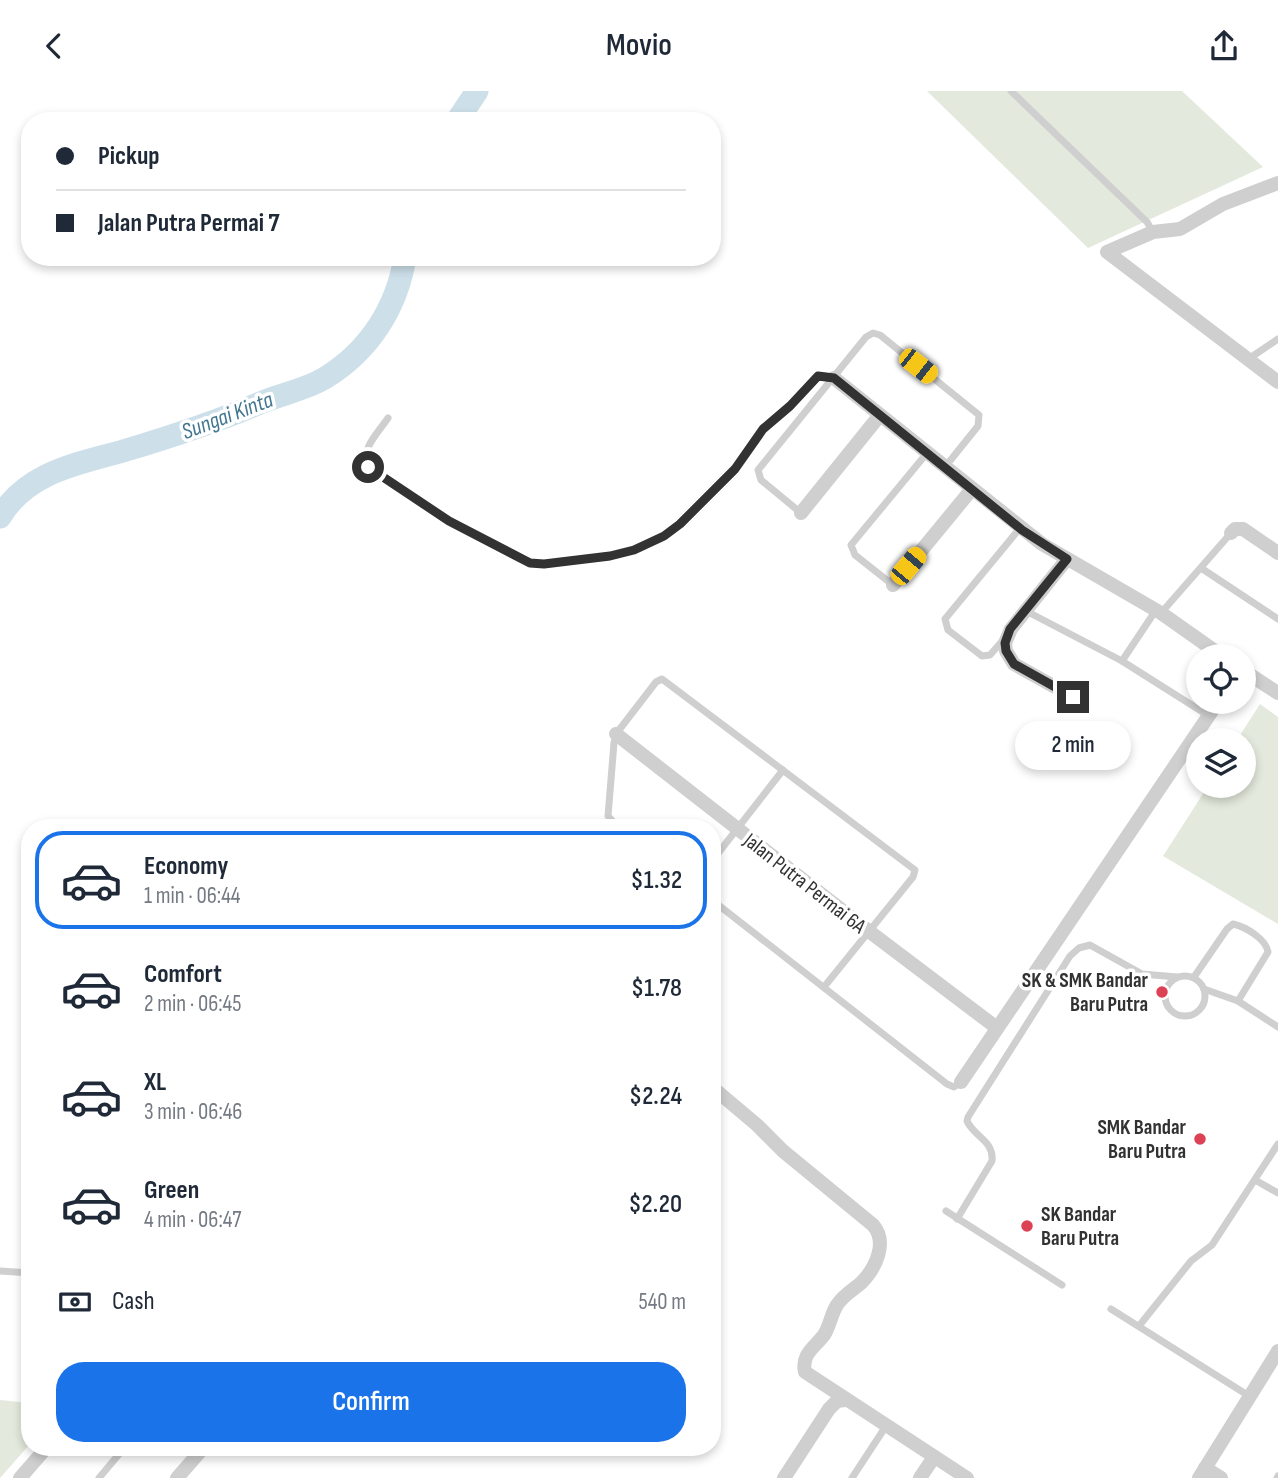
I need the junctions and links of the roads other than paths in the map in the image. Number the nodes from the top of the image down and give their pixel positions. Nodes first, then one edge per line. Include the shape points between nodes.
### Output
1 (1011, 91) edge
2 (1278, 183) edge
3 (1153, 232) junction
4 (1278, 339) edge
5 (1247, 360) junction
6 (834, 378) junction
7 (1278, 382) edge
8 (880, 415) junction
9 (388, 418) dead end
10 (927, 453) junction
11 (945, 467) junction
12 (972, 489) junction
13 (801, 513) joint
14 (1020, 528) junction
15 (1231, 533) joint
16 (1278, 553) edge
17 (1067, 559) junction
18 (1201, 568) junction
19 (893, 586) joint
20 (1026, 610) junction
21 (1158, 612) junction
22 (1278, 619) edge
23 (1006, 640) junction
24 (1205, 644) edge
25 (1122, 661) junction
26 (1256, 679) edge
27 (1278, 693) edge
28 (1073, 697) dead end
29 (1209, 716) joint
30 (616, 734) junction
31 (783, 770) junction
32 (610, 819) edge
33 (737, 829) junction
34 (721, 849) edge
35 (721, 907) edge
36 (870, 932) junction
37 (1177, 977) junction
38 (1194, 977) junction
39 (824, 987) junction
40 (1204, 989) junction
41 (1238, 1001) junction
42 (1278, 1027) edge
43 (997, 1028) junction
44 (961, 1082) joint
45 (721, 1095) edge
46 (1278, 1145) edge
47 (1255, 1180) junction
48 (1278, 1193) edge
49 (946, 1211) dead end
50 (957, 1219) junction
51 (0, 1271) edge
52 (21, 1272) edge
53 (1062, 1285) dead end
54 (1111, 1309) dead end
55 (1139, 1326) junction
56 (1278, 1351) edge
57 (1250, 1396) junction
58 (845, 1400) junction
59 (886, 1426) junction
60 (39, 1456) edge
61 (117, 1456) edge
62 (196, 1456) edge
63 (934, 1457) junction
64 (1202, 1473) edge
65 (20, 1478) edge
66 (99, 1478) edge
67 (177, 1478) edge
68 (784, 1478) edge
69 (852, 1478) edge
70 (920, 1478) edge
71 (967, 1478) edge
72 (1221, 1478) edge

1 - 3 lane
2 - 3 street via 1223,204 1180,229
3 - 5 street via 1107,253
4 - 5 lane
5 - 7 street
6 - 8 street
6 - 9 lane via 818,376 763,429 735,469 664,536 610,556 544,564 522,560 449,521 368,467 366,450
6 - 11 lane via 866,337 877,334 976,412 978,426
6 - 13 lane via 758,470 761,480
8 - 10 street
8 - 13 street
10 - 11 street
10 - 19 lane via 851,545 855,555
11 - 12 street
12 - 14 street
12 - 19 street
14 - 17 street
14 - 23 lane via 945,619 948,630 982,656
15 - 16 street via 1244,529
15 - 18 lane
17 - 20 street
17 - 21 street
18 - 21 lane
18 - 22 lane
20 - 23 street
20 - 25 lane
21 - 24 street
21 - 25 lane
23 - 28 street via 1014,664
25 - 29 lane
26 - 27 street
29 - 43 street
30 - 31 lane via 662,680
30 - 32 lane
30 - 33 street, Jalan Putra Permai 6A
31 - 33 lane
31 - 36 lane via 915,870
33 - 34 lane
33 - 36 street, Jalan Putra Permai 6A
35 - 39 lane
36 - 39 lane
36 - 43 street, Jalan Putra Permai 6A
37 - 38 lane
37 - 40 lane via 1165,995 1175,1014 1196,1013 1205,1002
37 - 50 lane via 1142,974 1090,945 1070,956 968,1117 968,1124 993,1152
38 - 40 lane
38 - 41 lane via 1227,929 1233,924 1241,926 1264,942 1268,952
39 - 44 lane via 951,1086
40 - 41 lane
41 - 42 lane
43 - 44 street
45 - 58 street via 878,1230 879,1253 865,1278 837,1304 804,1364 808,1375
46 - 47 lane
47 - 48 lane
47 - 55 lane via 1212,1245 1191,1261
49 - 50 lane
50 - 53 lane
51 - 52 lane
54 - 55 lane
55 - 57 lane
56 - 57 street
57 - 64 street
58 - 59 street
58 - 68 street via 832,1405
59 - 63 street
59 - 69 lane
60 - 65 street
61 - 66 lane
62 - 67 street
63 - 70 street
63 - 71 street
64 - 72 street

